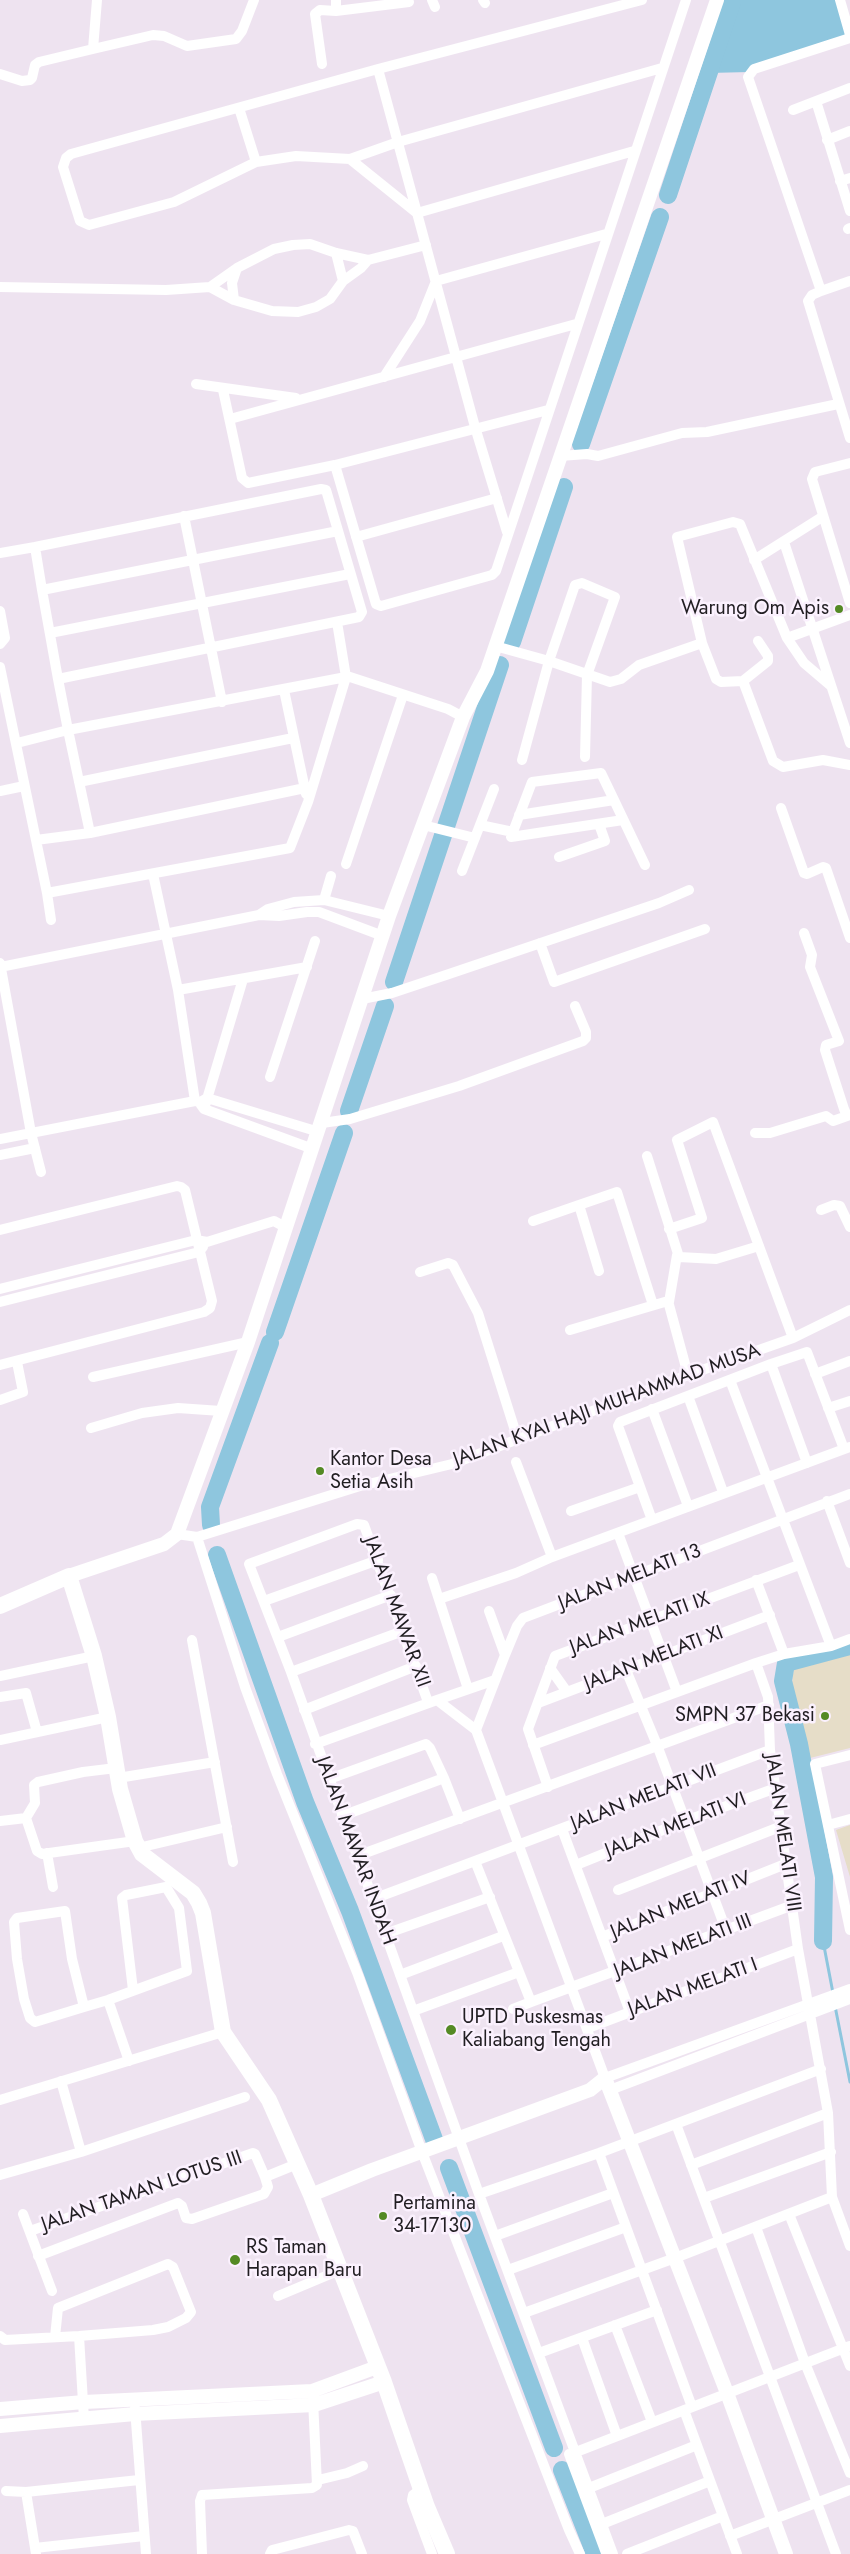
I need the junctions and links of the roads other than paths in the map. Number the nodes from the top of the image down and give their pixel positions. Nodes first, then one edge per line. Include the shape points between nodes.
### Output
1 (97, 0) edge
2 (254, 0) edge
3 (642, 0) edge
4 (686, 0) edge
5 (717, 0) edge
6 (840, 0) edge
7 (409, 2) dead end
8 (336, 5) edge
9 (850, 36) edge
10 (93, 49) junction
11 (322, 64) dead end
12 (662, 68) junction
13 (378, 69) junction
14 (0, 74) edge
15 (850, 88) edge
16 (816, 101) junction
17 (239, 108) junction
18 (793, 110) dead end
19 (850, 132) edge
20 (827, 140) junction
21 (398, 142) junction
22 (634, 151) junction
23 (350, 159) junction
24 (256, 162) junction
25 (845, 180) edge
26 (850, 211) edge
27 (417, 213) junction
28 (606, 234) junction
29 (426, 245) junction
30 (336, 253) junction
31 (368, 260) junction
32 (237, 268) junction
33 (343, 281) junction
34 (436, 281) junction
35 (850, 281) edge
36 (0, 287) edge
37 (210, 287) junction
38 (821, 291) junction
39 (234, 300) junction
40 (576, 324) junction
41 (456, 357) junction
42 (384, 377) junction
43 (196, 384) dead end
44 (224, 390) junction
45 (302, 399) junction
46 (838, 404) junction
47 (548, 410) junction
48 (230, 419) junction
49 (476, 427) junction
50 (850, 438) edge
51 (562, 456) junction
52 (850, 463) edge
53 (335, 465) junction
54 (497, 498) junction
55 (184, 516) junction
56 (822, 517) junction
57 (338, 532) junction
58 (507, 532) junction
59 (356, 537) junction
60 (784, 542) junction
61 (36, 547) junction
62 (0, 553) edge
63 (192, 560) junction
64 (754, 560) junction
65 (350, 574) junction
66 (42, 590) junction
67 (201, 603) junction
68 (850, 603) edge
69 (0, 611) edge
70 (850, 615) edge
71 (336, 622) junction
72 (812, 628) junction
73 (50, 633) junction
74 (787, 638) junction
75 (758, 641) dead end
76 (702, 643) junction
77 (0, 644) edge
78 (496, 647) junction
79 (210, 648) junction
80 (549, 661) junction
81 (0, 667) edge
82 (587, 675) junction
83 (346, 676) junction
84 (58, 679) junction
85 (744, 681) junction
86 (831, 686) junction
87 (284, 690) junction
88 (403, 695) junction
89 (222, 702) junction
90 (463, 717) junction
91 (68, 730) junction
92 (293, 738) junction
93 (17, 743) junction
94 (850, 743) edge
95 (584, 757) dead end
96 (522, 760) dead end
97 (850, 765) edge
98 (79, 782) junction
99 (24, 786) junction
100 (304, 788) junction
101 (494, 790) dead end
102 (0, 791) edge
103 (614, 800) junction
104 (308, 802) junction
105 (781, 808) dead end
106 (519, 815) junction
107 (624, 820) junction
108 (599, 824) junction
109 (423, 825) junction
110 (480, 825) junction
111 (513, 832) junction
112 (90, 833) junction
113 (475, 838) junction
114 (36, 840) junction
115 (559, 857) dead end
116 (346, 864) dead end
117 (645, 865) dead end
118 (462, 871) dead end
119 (153, 874) junction
120 (331, 876) dead end
121 (689, 890) dead end
122 (47, 893) junction
123 (324, 900) junction
124 (259, 915) junction
125 (390, 916) junction
126 (51, 920) dead end
127 (705, 929) dead end
128 (167, 932) junction
129 (804, 933) dead end
130 (383, 936) junction
131 (850, 938) edge
132 (315, 941) dead end
133 (540, 942) junction
134 (0, 965) edge
135 (307, 967) junction
136 (243, 979) junction
137 (178, 990) junction
138 (362, 999) junction
139 (575, 1006) dead end
140 (270, 1077) dead end
141 (201, 1103) junction
142 (255, 1113) junction
143 (848, 1116) edge
144 (249, 1125) junction
145 (320, 1128) junction
146 (31, 1133) junction
147 (755, 1133) dead end
148 (0, 1139) edge
149 (35, 1148) junction
150 (313, 1148) junction
151 (0, 1155) edge
152 (647, 1156) dead end
153 (41, 1172) dead end
154 (579, 1205) junction
155 (821, 1210) dead end
156 (533, 1221) dead end
157 (285, 1227) junction
158 (850, 1227) edge
159 (669, 1229) junction
160 (0, 1230) edge
161 (196, 1240) junction
162 (207, 1242) junction
163 (759, 1246) junction
164 (199, 1252) junction
165 (677, 1255) junction
166 (80, 1269) junction
167 (599, 1271) dead end
168 (420, 1272) dead end
169 (82, 1282) junction
170 (0, 1289) edge
171 (0, 1302) edge
172 (669, 1302) junction
173 (653, 1305) junction
174 (850, 1310) edge
175 (570, 1330) dead end
176 (793, 1338) junction
177 (248, 1342) junction
178 (850, 1361) edge
179 (17, 1362) junction
180 (771, 1364) junction
181 (0, 1365) edge
182 (815, 1374) junction
183 (688, 1375) junction
184 (93, 1377) dead end
185 (730, 1380) junction
186 (688, 1396) junction
187 (0, 1400) edge
188 (850, 1401) edge
189 (828, 1408) junction
190 (652, 1409) junction
191 (221, 1411) junction
192 (90, 1428) dead end
193 (518, 1440) junction
194 (847, 1448) edge
195 (516, 1462) dead end
196 (807, 1463) junction
197 (766, 1477) junction
198 (640, 1487) junction
199 (724, 1492) junction
200 (850, 1494) edge
201 (827, 1501) junction
202 (688, 1506) junction
203 (571, 1511) dead end
204 (782, 1519) junction
205 (652, 1520) junction
206 (618, 1533) junction
207 (177, 1534) junction
208 (200, 1536) junction
209 (847, 1548) edge
210 (552, 1557) junction
211 (378, 1560) junction
212 (850, 1563) edge
213 (249, 1564) joint
214 (799, 1565) junction
215 (69, 1576) junction
216 (634, 1576) junction
217 (432, 1578) dead end
218 (756, 1580) junction
219 (391, 1595) junction
220 (439, 1599) junction
221 (264, 1601) junction
222 (0, 1606) edge
223 (489, 1611) dead end
224 (770, 1615) junction
225 (651, 1620) junction
226 (403, 1631) junction
227 (278, 1637) junction
228 (850, 1639) edge
229 (192, 1640) dead end
230 (831, 1646) junction
231 (784, 1654) junction
232 (505, 1655) junction
233 (94, 1656) junction
234 (664, 1656) junction
235 (756, 1663) junction
236 (416, 1666) junction
237 (550, 1668) junction
238 (626, 1670) junction
239 (291, 1672) junction
240 (0, 1676) edge
241 (495, 1680) junction
242 (468, 1689) junction
243 (567, 1692) junction
244 (677, 1692) junction
245 (0, 1697) edge
246 (432, 1701) junction
247 (538, 1703) junction
248 (641, 1704) junction
249 (769, 1705) junction
250 (304, 1710) junction
251 (108, 1718) junction
252 (476, 1730) junction
253 (37, 1732) junction
254 (0, 1740) edge
255 (316, 1744) junction
256 (657, 1744) junction
257 (534, 1745) junction
258 (770, 1750) junction
259 (850, 1756) edge
260 (215, 1762) junction
261 (117, 1773) junction
262 (444, 1778) junction
263 (329, 1779) junction
264 (672, 1786) junction
265 (548, 1787) junction
266 (776, 1788) junction
267 (504, 1804) junction
268 (342, 1816) junction
269 (26, 1818) junction
270 (460, 1819) junction
271 (850, 1819) edge
272 (0, 1821) edge
273 (685, 1821) junction
274 (828, 1825) junction
275 (782, 1826) junction
276 (227, 1827) junction
277 (562, 1829) junction
278 (137, 1845) junction
279 (518, 1845) junction
280 (46, 1853) junction
281 (357, 1856) junction
282 (698, 1859) junction
283 (475, 1861) junction
284 (233, 1862) dead end
285 (788, 1864) junction
286 (576, 1865) junction
287 (53, 1887) dead end
288 (618, 1890) dead end
289 (710, 1893) junction
290 (490, 1897) junction
291 (373, 1899) junction
292 (793, 1905) junction
293 (726, 1930) junction
294 (850, 1930) edge
295 (385, 1934) junction
296 (503, 1936) junction
297 (602, 1937) junction
298 (798, 1949) junction
299 (519, 1972) junction
300 (615, 1972) junction
301 (400, 1976) junction
302 (850, 1980) edge
303 (572, 1988) junction
304 (133, 1990) junction
305 (840, 1998) edge
306 (108, 2000) junction
307 (531, 2002) junction
308 (84, 2007) junction
309 (513, 2009) dead end
310 (810, 2009) junction
311 (412, 2011) junction
312 (630, 2012) junction
313 (588, 2028) junction
314 (223, 2032) junction
315 (701, 2043) junction
316 (704, 2054) junction
317 (129, 2061) junction
318 (821, 2069) junction
319 (61, 2082) junction
320 (608, 2084) junction
321 (245, 2097) dead end
322 (0, 2100) edge
323 (828, 2113) junction
324 (676, 2124) junction
325 (454, 2141) junction
326 (630, 2142) junction
327 (81, 2152) junction
328 (426, 2152) junction
329 (831, 2152) junction
330 (599, 2154) junction
331 (297, 2164) junction
332 (691, 2165) junction
333 (0, 2175) edge
334 (265, 2177) junction
335 (613, 2193) junction
336 (479, 2194) junction
337 (311, 2195) junction
338 (832, 2197) junction
339 (704, 2198) junction
340 (23, 2214) dead end
341 (790, 2214) junction
342 (626, 2227) junction
343 (756, 2227) junction
344 (30, 2232) junction
345 (495, 2236) junction
346 (720, 2241) junction
347 (850, 2246) edge
348 (38, 2256) junction
349 (675, 2258) junction
350 (340, 2270) junction
351 (508, 2270) junction
352 (642, 2271) junction
353 (52, 2291) dead end
354 (278, 2296) dead end
355 (657, 2310) junction
356 (524, 2313) junction
357 (615, 2325) junction
358 (0, 2336) edge
359 (79, 2336) junction
360 (55, 2337) junction
361 (582, 2338) junction
362 (847, 2347) edge
363 (538, 2354) junction
364 (805, 2363) junction
365 (850, 2366) edge
366 (377, 2367) junction
367 (769, 2377) junction
368 (384, 2382) junction
369 (312, 2391) junction
370 (727, 2393) junction
371 (84, 2402) junction
372 (314, 2406) junction
373 (135, 2407) junction
374 (688, 2408) junction
375 (0, 2409) edge
376 (84, 2419) junction
377 (652, 2422) junction
378 (0, 2426) edge
379 (617, 2436) junction
380 (698, 2444) junction
381 (576, 2452) junction
382 (363, 2466) dead end
383 (850, 2473) edge
384 (139, 2480) junction
385 (318, 2480) junction
386 (710, 2481) junction
387 (589, 2488) junction
388 (421, 2489) junction
389 (850, 2490) edge
390 (6, 2491) dead end
391 (26, 2492) junction
392 (817, 2503) junction
393 (723, 2516) junction
394 (773, 2520) junction
395 (602, 2524) junction
396 (144, 2536) junction
397 (730, 2536) junction
398 (36, 2551) edge
399 (734, 2553) edge
400 (146, 2554) edge
401 (202, 2554) edge
402 (270, 2554) edge
403 (362, 2554) edge
404 (432, 2554) edge
405 (447, 2554) edge
406 (580, 2554) edge
407 (606, 2554) edge
408 (613, 2554) edge
409 (626, 2554) edge
410 (786, 2554) edge
411 (836, 2554) edge

1 - 10 street
2 - 10 street via 242,32 236,39 187,46 164,36 153,36
3 - 13 street
4 - 12 street
5 - 51 street
6 - 9 street
7 - 8 street
8 - 11 street via 315,14
9 - 38 street via 754,69 748,74
10 - 14 street via 39,62 30,80 22,81
12 - 21 street
12 - 22 street
13 - 17 street
13 - 21 street
15 - 16 street
16 - 18 street
16 - 20 street
17 - 24 street
17 - 24 street via 71,154 63,168 80,221 90,224 174,202
19 - 20 street
20 - 25 street
21 - 23 street
21 - 27 street
22 - 27 street
22 - 28 street
23 - 24 street via 296,156
23 - 27 street
25 - 26 street
27 - 29 street
28 - 34 street
28 - 40 street
29 - 31 street
29 - 34 street
30 - 31 street
30 - 32 street via 310,244 294,245 274,249
30 - 33 street
31 - 33 street
32 - 37 street
32 - 39 street via 232,283
33 - 39 street via 330,299 298,312 272,311
34 - 41 street
34 - 42 street via 420,321
35 - 38 street
36 - 37 street via 166,290
37 - 39 street
38 - 46 street via 810,296 808,304
40 - 41 street
40 - 47 street
41 - 42 street
41 - 49 street
42 - 45 street
43 - 44 street
44 - 45 street
44 - 48 street
45 - 48 street
46 - 50 street
46 - 51 street via 707,432 682,433 598,456
47 - 49 street
47 - 58 street
48 - 53 street via 242,478 246,482
49 - 53 street
49 - 54 street
51 - 78 street
52 - 56 street via 812,475
53 - 59 street
54 - 58 street
54 - 59 street
55 - 57 street via 323,488
55 - 61 street
55 - 63 street
56 - 60 street
56 - 68 street
57 - 63 street
57 - 65 street
58 - 59 street via 497,569 492,575 381,606 373,600
60 - 64 street
60 - 72 street
61 - 62 street
61 - 66 street
63 - 66 street
63 - 67 street
64 - 74 street
64 - 76 street via 740,524 736,522 677,537
65 - 67 street
65 - 71 street via 362,614
66 - 73 street
67 - 73 street
67 - 79 street
69 - 77 street via 4,638
70 - 72 street
71 - 79 street
71 - 83 street
72 - 74 street
72 - 86 street
73 - 84 street
74 - 86 street via 804,663
75 - 85 street via 768,661
76 - 82 street via 639,665 614,682
76 - 85 street via 718,681
78 - 80 street
78 - 90 street
79 - 84 street
79 - 89 street
80 - 82 street
80 - 82 street via 575,585 582,583 615,597
80 - 96 street
81 - 93 street
82 - 95 street
83 - 87 street
83 - 88 street
83 - 104 street
84 - 91 street
85 - 97 street via 778,766 823,760
86 - 94 street
87 - 89 street
87 - 92 street
88 - 90 street
88 - 116 street
89 - 91 street
90 - 109 street
91 - 93 street
91 - 98 street
92 - 98 street
92 - 100 street
93 - 99 street
98 - 112 street
99 - 102 street
99 - 114 street
100 - 104 street
100 - 112 street
101 - 110 street
103 - 106 street
103 - 106 street via 601,773 532,782
103 - 107 street
104 - 119 street via 294,843 288,849
105 - 131 street via 804,873 826,868
106 - 111 street
107 - 108 street
107 - 117 street
108 - 111 street via 511,837
108 - 115 street via 604,841
109 - 113 street
109 - 125 street
110 - 111 street
110 - 113 street
112 - 114 street
113 - 118 street
114 - 122 street
119 - 122 street
119 - 128 street
120 - 123 street
121 - 133 street
122 - 126 street
123 - 124 street via 287,904
123 - 125 street
124 - 128 street
124 - 130 street via 319,912
125 - 130 street
127 - 133 street via 554,982
128 - 134 street
128 - 137 street
129 - 143 street via 812,954 810,967 839,1042 824,1048
130 - 138 street
132 - 135 street
133 - 138 street via 392,993
134 - 146 street
135 - 136 street
135 - 140 street
136 - 137 street
136 - 141 street
137 - 141 street
138 - 145 street
139 - 145 street via 586,1032 586,1038 582,1040 459,1086
141 - 142 street
141 - 144 street
141 - 146 street
142 - 144 street
142 - 145 street
143 - 147 street via 833,1121 826,1116 770,1133
144 - 150 street
145 - 150 street
146 - 148 street
146 - 149 street
149 - 151 street
149 - 153 street
150 - 157 street
152 - 159 street
154 - 156 street
154 - 167 street
154 - 173 street via 614,1192 619,1194
155 - 158 street via 840,1206
157 - 162 street via 274,1221
157 - 177 street
159 - 163 street via 702,1218 677,1140 713,1122
159 - 165 street
160 - 161 street via 177,1186 185,1190
161 - 162 street
161 - 164 street
161 - 166 street
162 - 164 street
163 - 165 street via 716,1259 683,1259
163 - 176 street
164 - 169 street
164 - 179 street via 212,1301 204,1312
165 - 172 street
166 - 169 street
166 - 170 street
168 - 193 street via 448,1263 453,1265 478,1313
169 - 171 street
172 - 173 street
172 - 183 street
173 - 175 street
174 - 176 street, JALAN KYAI HAJI MUHAMMAD MUSA
176 - 183 street, JALAN KYAI HAJI MUHAMMAD MUSA
177 - 184 street
177 - 191 street
178 - 182 street
179 - 181 street
179 - 187 street via 23,1392
180 - 182 street via 806,1351
180 - 185 street
180 - 196 street
182 - 189 street
183 - 193 street, JALAN KYAI HAJI MUHAMMAD MUSA
185 - 186 street
185 - 197 street
186 - 190 street
186 - 199 street
188 - 189 street
189 - 194 street
190 - 198 street via 622,1420 618,1426
190 - 202 street
191 - 192 street via 178,1408 142,1413
191 - 207 street
193 - 208 street, JALAN KYAI HAJI MUHAMMAD MUSA via 452,1464 360,1486
194 - 196 street
195 - 210 street
196 - 197 street
197 - 199 street
197 - 204 street
198 - 203 street
198 - 205 street
199 - 202 street
200 - 201 street, JALAN MELATI 13
201 - 204 street, JALAN MELATI 13
201 - 209 street
202 - 205 street
204 - 214 street
204 - 216 street, JALAN MELATI 13
205 - 206 street
206 - 210 street
206 - 216 street
207 - 208 street
207 - 215 street via 164,1544
208 - 328 street via 242,1678 277,1774
209 - 212 street
210 - 220 street
211 - 213 street, JALAN MAWAR XII via 367,1528 357,1524
211 - 219 street, JALAN MAWAR XII
211 - 221 street
213 - 221 street, JALAN MAWAR INDAH
214 - 218 street, JALAN MELATI IX
214 - 230 street
215 - 222 main road
215 - 233 main road
216 - 225 street
216 - 232 street, JALAN MELATI 13 via 526,1617 517,1626
217 - 220 street
218 - 224 street
218 - 225 street, JALAN MELATI IX
219 - 226 street, JALAN MAWAR XII
219 - 227 street
220 - 242 street
221 - 227 street, JALAN MAWAR INDAH
223 - 232 street
224 - 231 street
224 - 234 street, JALAN MELATI XI
225 - 234 street
225 - 237 street, JALAN MELATI IX via 556,1655
226 - 236 street, JALAN MAWAR XII
226 - 239 street
227 - 239 street, JALAN MAWAR INDAH
228 - 230 street
229 - 260 street
230 - 231 street
231 - 235 street
232 - 241 street, JALAN MELATI 13
233 - 240 street
233 - 251 main road
234 - 238 street, JALAN MELATI XI
234 - 244 street
235 - 244 street
235 - 249 street, JALAN MELATI VIII
236 - 246 street, JALAN MAWAR XII
236 - 250 street
237 - 243 street
237 - 247 street, JALAN MELATI IX
238 - 243 street, JALAN MELATI XI
238 - 248 street
239 - 250 street, JALAN MAWAR INDAH
241 - 242 street
241 - 252 street, JALAN MELATI 13
242 - 246 street
243 - 247 street, JALAN MELATI XI
244 - 248 street
245 - 253 street via 26,1693
246 - 252 street
246 - 255 street
247 - 257 street, JALAN MELATI IX via 528,1729
248 - 256 street
248 - 257 street
249 - 256 street
249 - 258 street, JALAN MELATI VIII
250 - 255 street, JALAN MAWAR INDAH
251 - 253 street
251 - 261 main road
252 - 267 street
253 - 254 street
255 - 263 street, JALAN MAWAR INDAH
256 - 264 street
256 - 265 street
257 - 265 street, JALAN MELATI IX
258 - 264 street, JALAN MELATI VII
258 - 266 street, JALAN MELATI VIII
259 - 274 street via 815,1764
260 - 261 street
260 - 276 street
261 - 269 street via 83,1772 35,1783 35,1803
261 - 278 main road
262 - 263 street via 426,1744
262 - 268 street
262 - 270 street
263 - 268 street, JALAN MAWAR INDAH
264 - 273 street
264 - 277 street, JALAN MELATI VII
265 - 267 street
266 - 273 street, JALAN MELATI VI
266 - 275 street, JALAN MELATI VIII
267 - 270 street
267 - 279 street
268 - 281 street, JALAN MAWAR INDAH
269 - 272 street
269 - 280 street via 37,1851
270 - 281 street
271 - 274 street
273 - 282 street
273 - 286 street, JALAN MELATI VI
274 - 294 street
275 - 282 street
275 - 285 street, JALAN MELATI VIII
276 - 278 street
276 - 284 street
277 - 279 street, JALAN MELATI VII
277 - 286 street
278 - 280 street
278 - 314 main road via 142,1854 193,1893 199,1903
279 - 283 street, JALAN MELATI VII
279 - 303 street
280 - 287 street
281 - 291 street, JALAN MAWAR INDAH
282 - 288 street
282 - 289 street
283 - 290 street
283 - 291 street, JALAN MELATI VII
285 - 289 street, JALAN MELATI IV
285 - 292 street, JALAN MELATI VIII
286 - 297 street
289 - 293 street
289 - 297 street, JALAN MELATI IV
290 - 295 street
290 - 296 street
291 - 295 street, JALAN MAWAR INDAH
292 - 293 street, JALAN MELATI III
292 - 298 street, JALAN MELATI VIII
293 - 300 street, JALAN MELATI III
295 - 301 street, JALAN MAWAR INDAH
296 - 299 street
296 - 301 street
297 - 300 street
298 - 310 street, JALAN MELATI VIII
298 - 312 street, JALAN MELATI I
299 - 307 street
299 - 311 street
300 - 303 street, JALAN MELATI III
300 - 312 street
301 - 311 street, JALAN MAWAR INDAH
302 - 305 street
303 - 307 street, JALAN MELATI III
303 - 313 street
304 - 304 street via 185,1973 188,1969 179,1908 168,1888 163,1886 126,1895 122,1901
304 - 306 street
305 - 310 street
306 - 308 street
306 - 317 street
307 - 309 street, JALAN MELATI III
308 - 308 street via 65,1911 17,1918 14,1922 17,1960 24,1999 32,2021
310 - 315 street
310 - 316 street
310 - 318 street, JALAN MELATI VIII
311 - 325 street, JALAN MAWAR INDAH
312 - 313 street, JALAN MELATI I
313 - 320 street
314 - 317 street
314 - 331 main road via 270,2100
315 - 316 street
315 - 320 street
316 - 320 street
317 - 319 street
318 - 323 street, JALAN MELATI VIII
318 - 324 street
319 - 322 street
319 - 327 street
320 - 325 street
320 - 326 street
321 - 327 street
323 - 329 street, JALAN MELATI VIII
323 - 332 street
324 - 326 street
324 - 332 street
325 - 328 street
325 - 336 street
325 - 407 street
326 - 330 street
326 - 349 street
327 - 333 street
328 - 337 street
328 - 406 street
329 - 338 street, JALAN MELATI VIII
329 - 339 street
330 - 335 street
330 - 336 street
331 - 334 street
331 - 337 main road
332 - 339 street
334 - 344 street, JALAN TAMAN LOTUS III via 253,2153
334 - 348 street via 268,2187 264,2194 192,2219 186,2218 178,2203
335 - 342 street
335 - 345 street
336 - 345 street
337 - 350 main road
338 - 341 street
338 - 347 street, JALAN MELATI VIII
339 - 346 street
340 - 344 street
341 - 343 street
341 - 362 street
342 - 351 street
342 - 352 street
343 - 346 street
343 - 364 street
344 - 348 street, JALAN TAMAN LOTUS III
345 - 351 street
346 - 349 street
346 - 367 street
348 - 353 street, JALAN TAMAN LOTUS III
349 - 352 street
349 - 370 street
350 - 354 street
350 - 366 main road
351 - 356 street
352 - 355 street
352 - 356 street
355 - 357 street
355 - 374 street
356 - 363 street
357 - 361 street
357 - 377 street
358 - 360 street via 5,2340
359 - 360 street
359 - 360 street via 160,2330 190,2316 172,2264 58,2308
359 - 371 street
361 - 363 street
361 - 379 street
362 - 364 street
362 - 365 street
363 - 381 street
364 - 367 street
364 - 383 street
366 - 368 main road
366 - 369 street
367 - 370 street
367 - 392 street
368 - 372 street
368 - 388 main road
369 - 372 street
369 - 373 street
370 - 374 street
370 - 394 street
371 - 373 street
371 - 375 street
371 - 376 street
372 - 373 street
372 - 385 street
373 - 376 street
373 - 384 street
374 - 377 street
374 - 380 street
376 - 378 street
377 - 379 street
379 - 381 street
380 - 386 street
380 - 387 street
381 - 387 street
382 - 385 street
384 - 391 street
384 - 396 street
385 - 401 street via 312,2488 202,2495
386 - 393 street
386 - 395 street
387 - 395 street
388 - 404 street via 412,2500
388 - 405 main road
389 - 392 street
390 - 391 street
391 - 398 street
392 - 394 street
392 - 411 street
393 - 397 street
393 - 409 street
394 - 397 street
394 - 410 street
395 - 408 street
396 - 398 street
396 - 400 street
397 - 399 street
402 - 403 street via 272,2550 349,2530 354,2531

